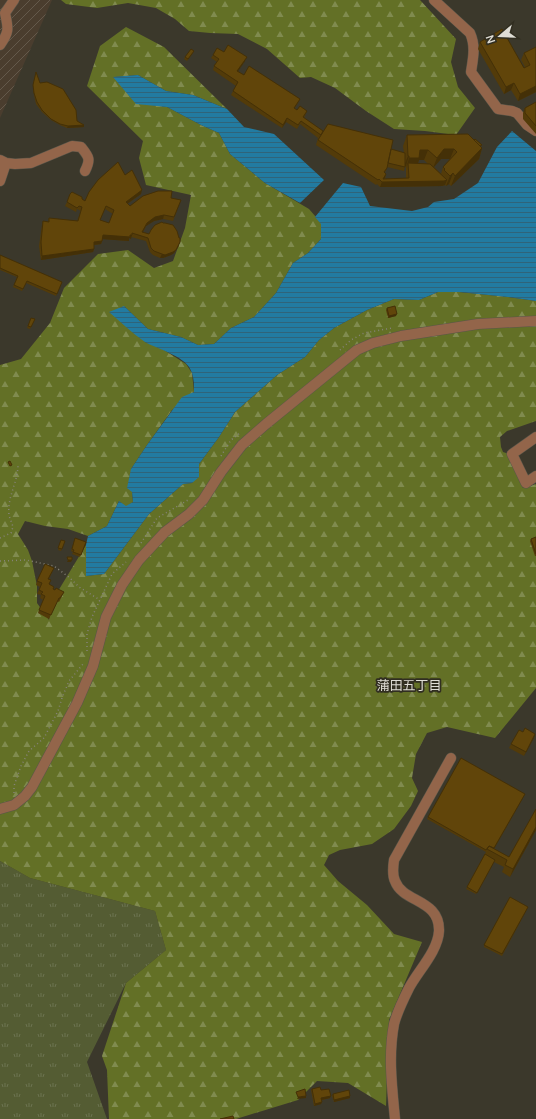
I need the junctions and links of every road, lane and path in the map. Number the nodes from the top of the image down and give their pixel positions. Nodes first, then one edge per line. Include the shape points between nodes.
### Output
1 (14, 0) edge
2 (434, 0) edge
3 (0, 45) edge
4 (536, 131) edge
5 (3, 161) edge
6 (86, 171) dead end
7 (0, 181) edge
8 (536, 321) edge
9 (394, 328) dead end
10 (341, 350) dead end
11 (242, 431) dead end
12 (536, 437) edge
13 (217, 461) dead end
14 (18, 465) dead end
15 (536, 476) edge
16 (188, 500) dead end
17 (0, 538) edge
18 (138, 546) dead end
19 (129, 558) dead end
20 (0, 561) edge
21 (100, 600) junction
22 (86, 653) dead end
23 (86, 660) dead end
24 (451, 758) dead end
25 (14, 805) junction
26 (0, 809) edge
27 (395, 1119) edge

1 - 3 street via 5,13 8,28
2 - 4 street via 470,33 474,40 471,72 498,109 518,113 527,125
5 - 6 street via 15,164 31,163 72,146 82,147 88,156
5 - 7 street
8 - 25 street via 478,324 373,343 357,350 242,445 203,500 165,532 139,560 122,585 106,617 93,666 77,703 32,787
9 - 10 path via 364,333 351,340
11 - 13 path via 231,440
12 - 15 street via 512,454 526,483
14 - 17 path via 18,474 9,504 13,527 11,533
16 - 18 path via 158,518
19 - 21 path via 112,574
20 - 21 path via 26,560 54,566 79,587
21 - 22 path via 92,616
23 - 25 path via 69,681 44,738 29,751 21,766 14,786
24 - 27 street via 394,860 395,881 402,891 426,905 439,923 435,946 409,988 395,1023 391,1069
25 - 26 street

